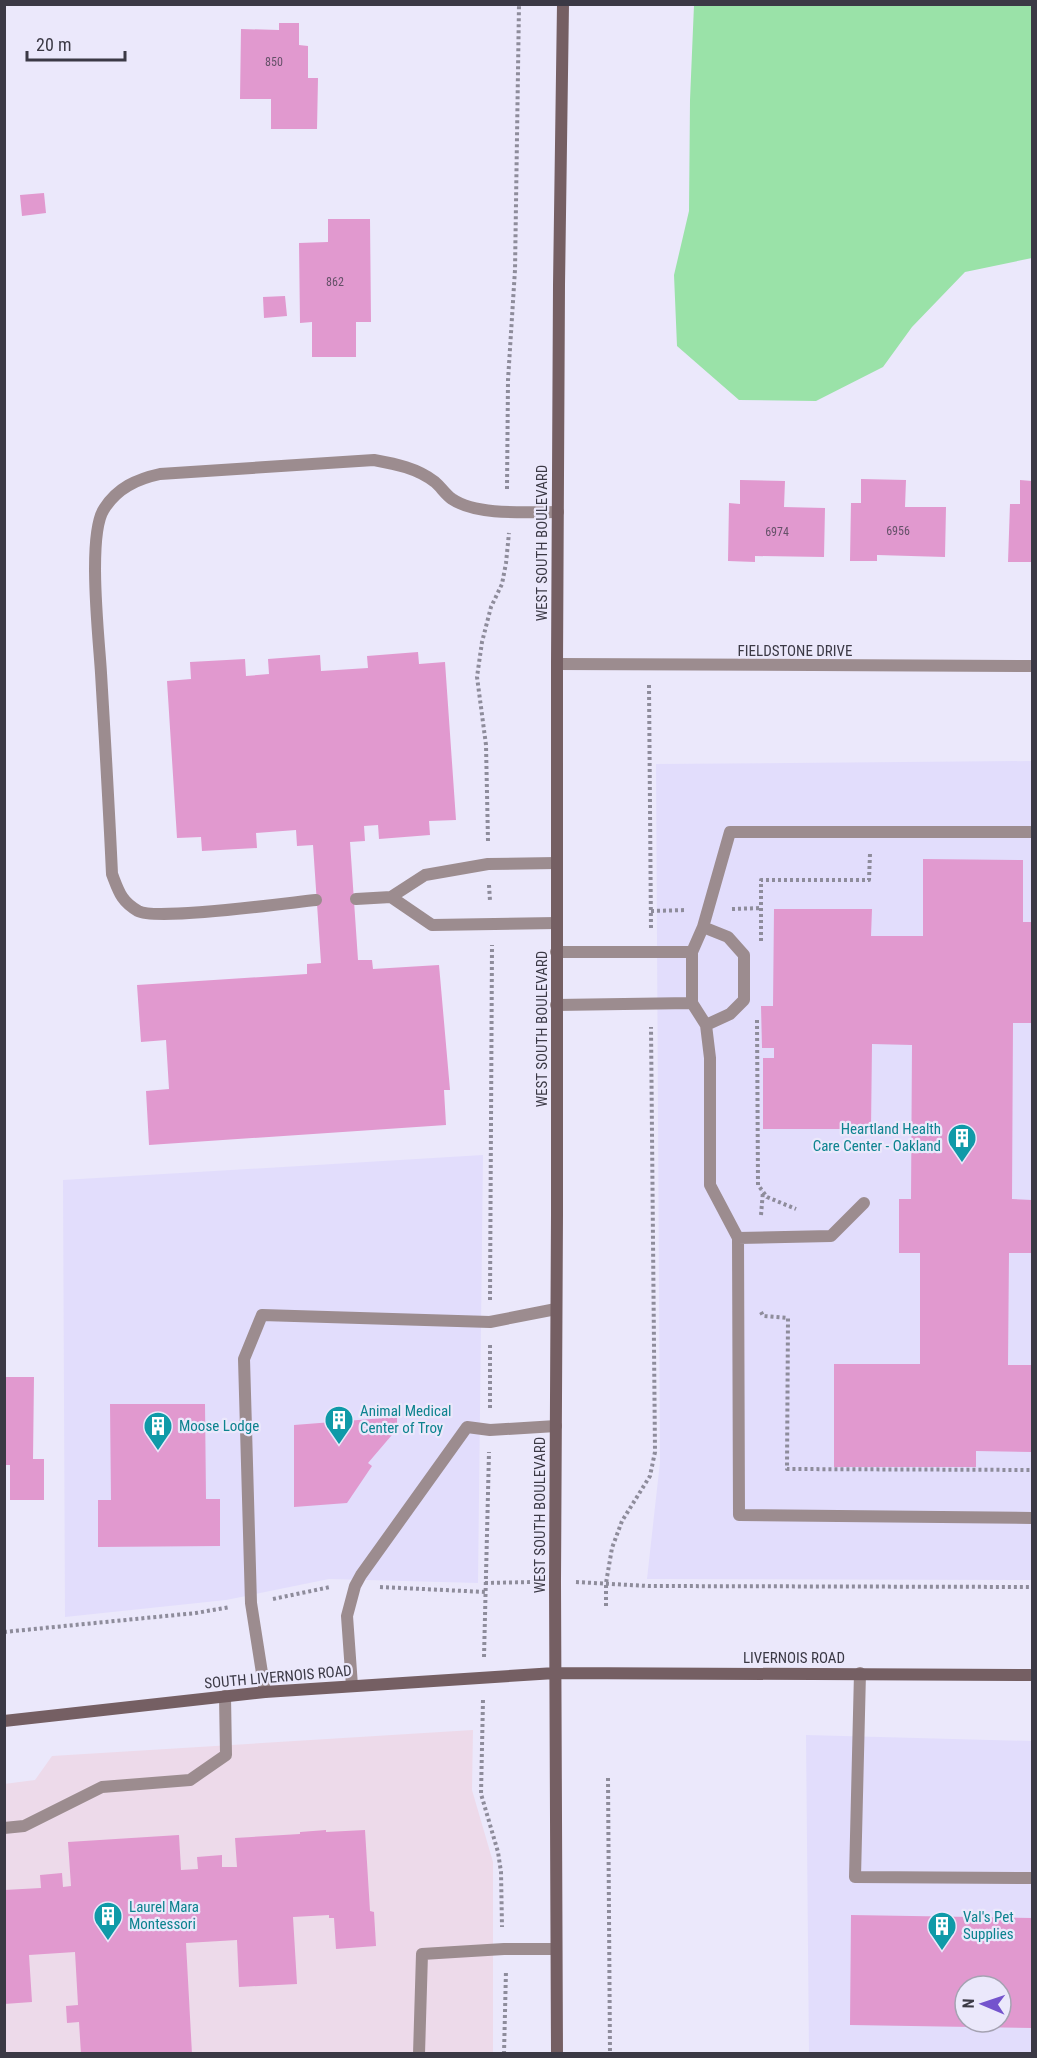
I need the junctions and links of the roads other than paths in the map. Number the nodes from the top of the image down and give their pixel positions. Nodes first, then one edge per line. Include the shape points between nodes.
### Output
1 (563, 4) edge
2 (558, 512) junction
3 (557, 664) junction
4 (1032, 666) edge
5 (1032, 832) edge
6 (557, 863) junction
7 (391, 897) junction
8 (356, 899) dead end
9 (316, 900) dead end
10 (557, 923) junction
11 (703, 927) junction
12 (556, 952) junction
13 (692, 952) junction
14 (692, 1003) junction
15 (556, 1005) junction
16 (706, 1025) junction
17 (864, 1203) dead end
18 (738, 1238) junction
19 (556, 1310) junction
20 (556, 1426) junction
21 (1032, 1518) edge
22 (555, 1672) junction
23 (860, 1673) junction
24 (1032, 1675) edge
25 (352, 1686) junction
26 (265, 1692) junction
27 (225, 1696) junction
28 (4, 1721) edge
29 (4, 1828) edge
30 (1032, 1878) edge
31 (556, 1949) junction
32 (419, 2054) edge
33 (556, 2054) edge

1 - 2 street, WEST SOUTH BOULEVARD
2 - 3 street, WEST SOUTH BOULEVARD
2 - 9 street via 474,508 452,500 413,469 374,460 160,474 140,478 120,490 103,510 96,535 96,586 112,874 121,898 140,912 166,915
3 - 4 street, FIELDSTONE DRIVE
3 - 6 street, WEST SOUTH BOULEVARD
5 - 11 street via 730,832
6 - 7 street via 488,864 425,874
6 - 10 street, WEST SOUTH BOULEVARD
7 - 8 street
7 - 10 street via 432,925
10 - 12 street, WEST SOUTH BOULEVARD
11 - 13 street
11 - 16 street via 728,937 744,955 744,1000 730,1014
12 - 13 street
12 - 15 street, WEST SOUTH BOULEVARD
13 - 14 street
14 - 15 street
14 - 16 street
15 - 19 street, WEST SOUTH BOULEVARD
16 - 18 street via 710,1058 710,1185
17 - 18 street via 831,1236
18 - 21 street via 739,1515
19 - 20 street, WEST SOUTH BOULEVARD
19 - 26 street via 490,1323 262,1314 244,1359 251,1603
20 - 22 street, WEST SOUTH BOULEVARD
20 - 25 street via 490,1430 467,1427 355,1586 347,1616
22 - 23 street, LIVERNOIS ROAD
22 - 25 street, SOUTH LIVERNOIS ROAD
22 - 31 street, WEST SOUTH BOULEVARD
23 - 24 street, LIVERNOIS ROAD
23 - 30 street via 855,1877
25 - 26 street, SOUTH LIVERNOIS ROAD
26 - 27 street, SOUTH LIVERNOIS ROAD
27 - 28 street, SOUTH LIVERNOIS ROAD
27 - 29 street via 226,1755 190,1780 102,1787 24,1826
31 - 32 street via 422,1954
31 - 33 street, WEST SOUTH BOULEVARD

